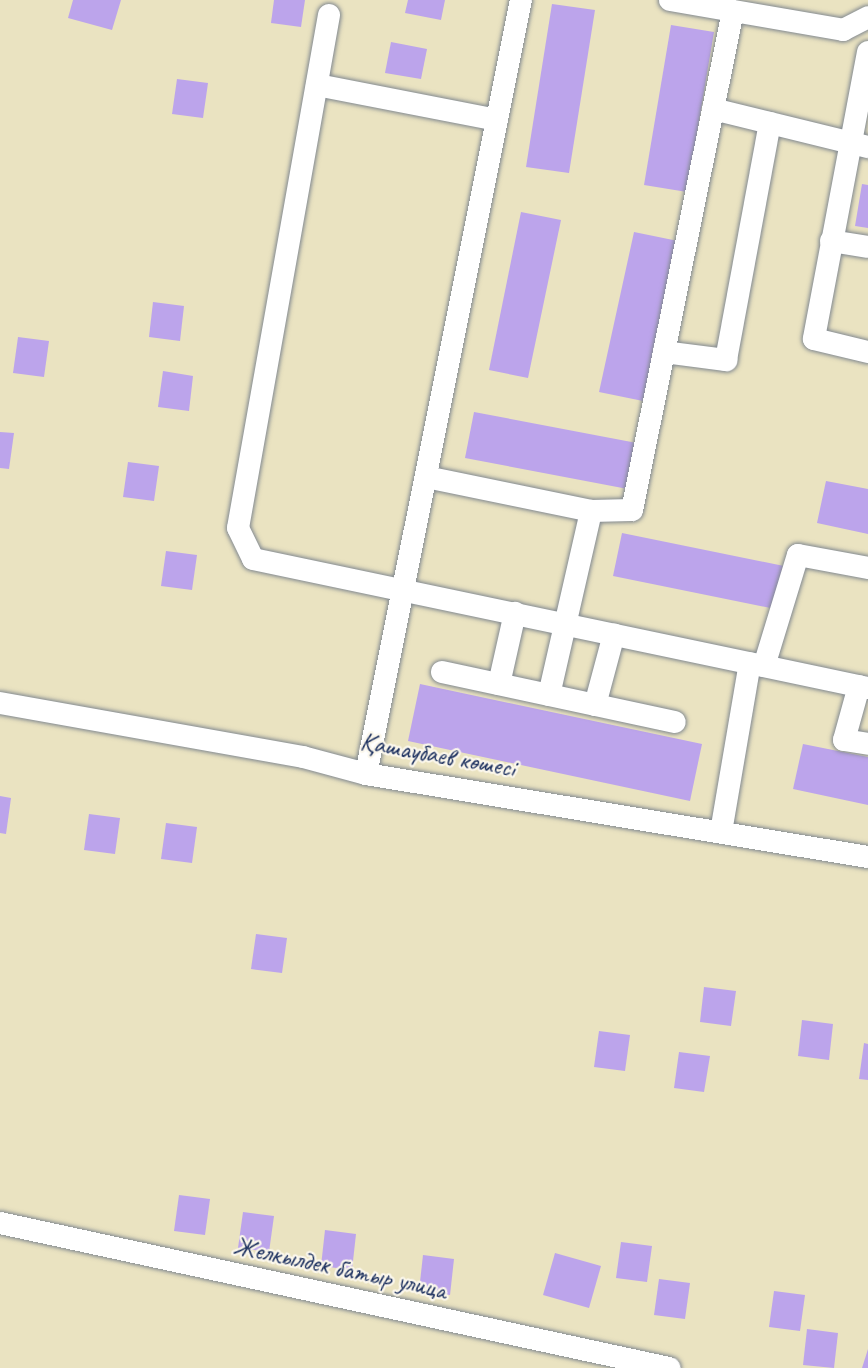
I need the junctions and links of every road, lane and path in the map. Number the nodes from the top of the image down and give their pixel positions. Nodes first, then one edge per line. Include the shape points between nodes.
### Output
1 (521, 0) edge
2 (672, 0) edge
3 (783, 10) edge
4 (733, 11) junction
5 (329, 15) dead end
6 (868, 17) edge
7 (868, 52) edge
8 (317, 85) junction
9 (713, 109) junction
10 (497, 120) junction
11 (770, 123) junction
12 (857, 145) edge
13 (831, 241) junction
14 (868, 247) edge
15 (664, 352) junction
16 (868, 352) edge
17 (426, 477) junction
18 (591, 511) junction
19 (868, 568) edge
20 (403, 589) junction
21 (515, 613) junction
22 (567, 624) junction
23 (614, 634) junction
24 (757, 664) junction
25 (442, 672) dead end
26 (499, 684) junction
27 (863, 687) edge
28 (549, 695) junction
29 (0, 703) edge
30 (595, 705) junction
31 (675, 722) dead end
32 (868, 744) edge
33 (366, 774) junction
34 (721, 831) junction
35 (868, 857) edge
36 (0, 1223) edge
37 (669, 1368) edge

1 - 10 street
2 - 4 street
3 - 4 street
3 - 6 street via 843,30
4 - 9 street
5 - 8 street
7 - 12 street
8 - 10 street
8 - 20 street via 238,528 253,559
9 - 11 street
9 - 15 street
10 - 17 street
11 - 12 street
11 - 15 street via 726,360
12 - 13 street
13 - 14 street
13 - 16 street via 814,339
15 - 18 street via 632,510
17 - 18 street
17 - 20 street
18 - 22 street
19 - 24 street via 798,555
20 - 21 street
20 - 33 street
21 - 22 street
21 - 26 street
22 - 23 street
22 - 28 street
23 - 24 street
23 - 30 street
24 - 27 street
24 - 34 street
25 - 26 street
26 - 28 street
27 - 32 street via 844,740
28 - 30 street
29 - 33 street, Қашаубаев көшесі via 303,756
30 - 31 street
33 - 34 street, Қашаубаев көшесі
34 - 35 street, Қашаубаев көшесі
36 - 37 street, Желкылдек батыр улица

